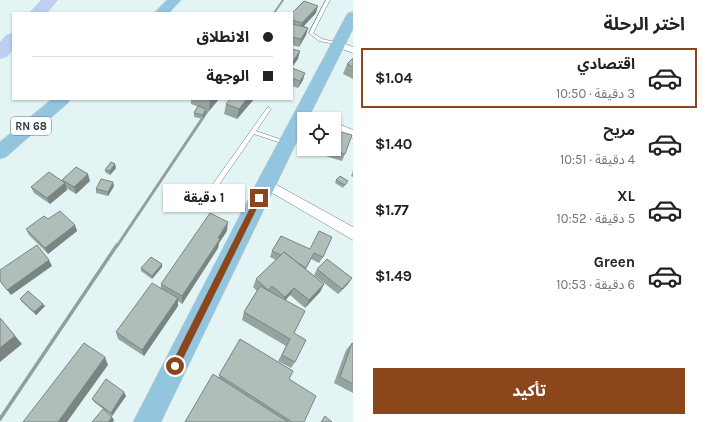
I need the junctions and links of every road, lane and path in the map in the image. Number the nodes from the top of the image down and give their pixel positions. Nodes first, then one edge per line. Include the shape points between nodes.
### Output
1 (175, 0) edge
2 (328, 0) edge
3 (162, 12) edge
4 (353, 16) edge
5 (346, 47) edge
6 (61, 100) edge
7 (269, 109) dead end
8 (312, 112) edge
9 (341, 129) edge
10 (297, 131) edge
11 (253, 132) junction
12 (353, 134) edge
13 (287, 143) junction
14 (0, 152) edge
15 (266, 184) junction
16 (210, 193) dead end
17 (353, 234) edge
18 (147, 422) edge

1 - 3 main road
2 - 5 lane via 311,33 322,40
4 - 5 main road
5 - 8 main road
6 - 14 main road, RN 68
7 - 11 lane
9 - 12 street
10 - 13 main road
11 - 13 lane
11 - 16 lane
13 - 15 main road
15 - 17 street
15 - 18 main road

